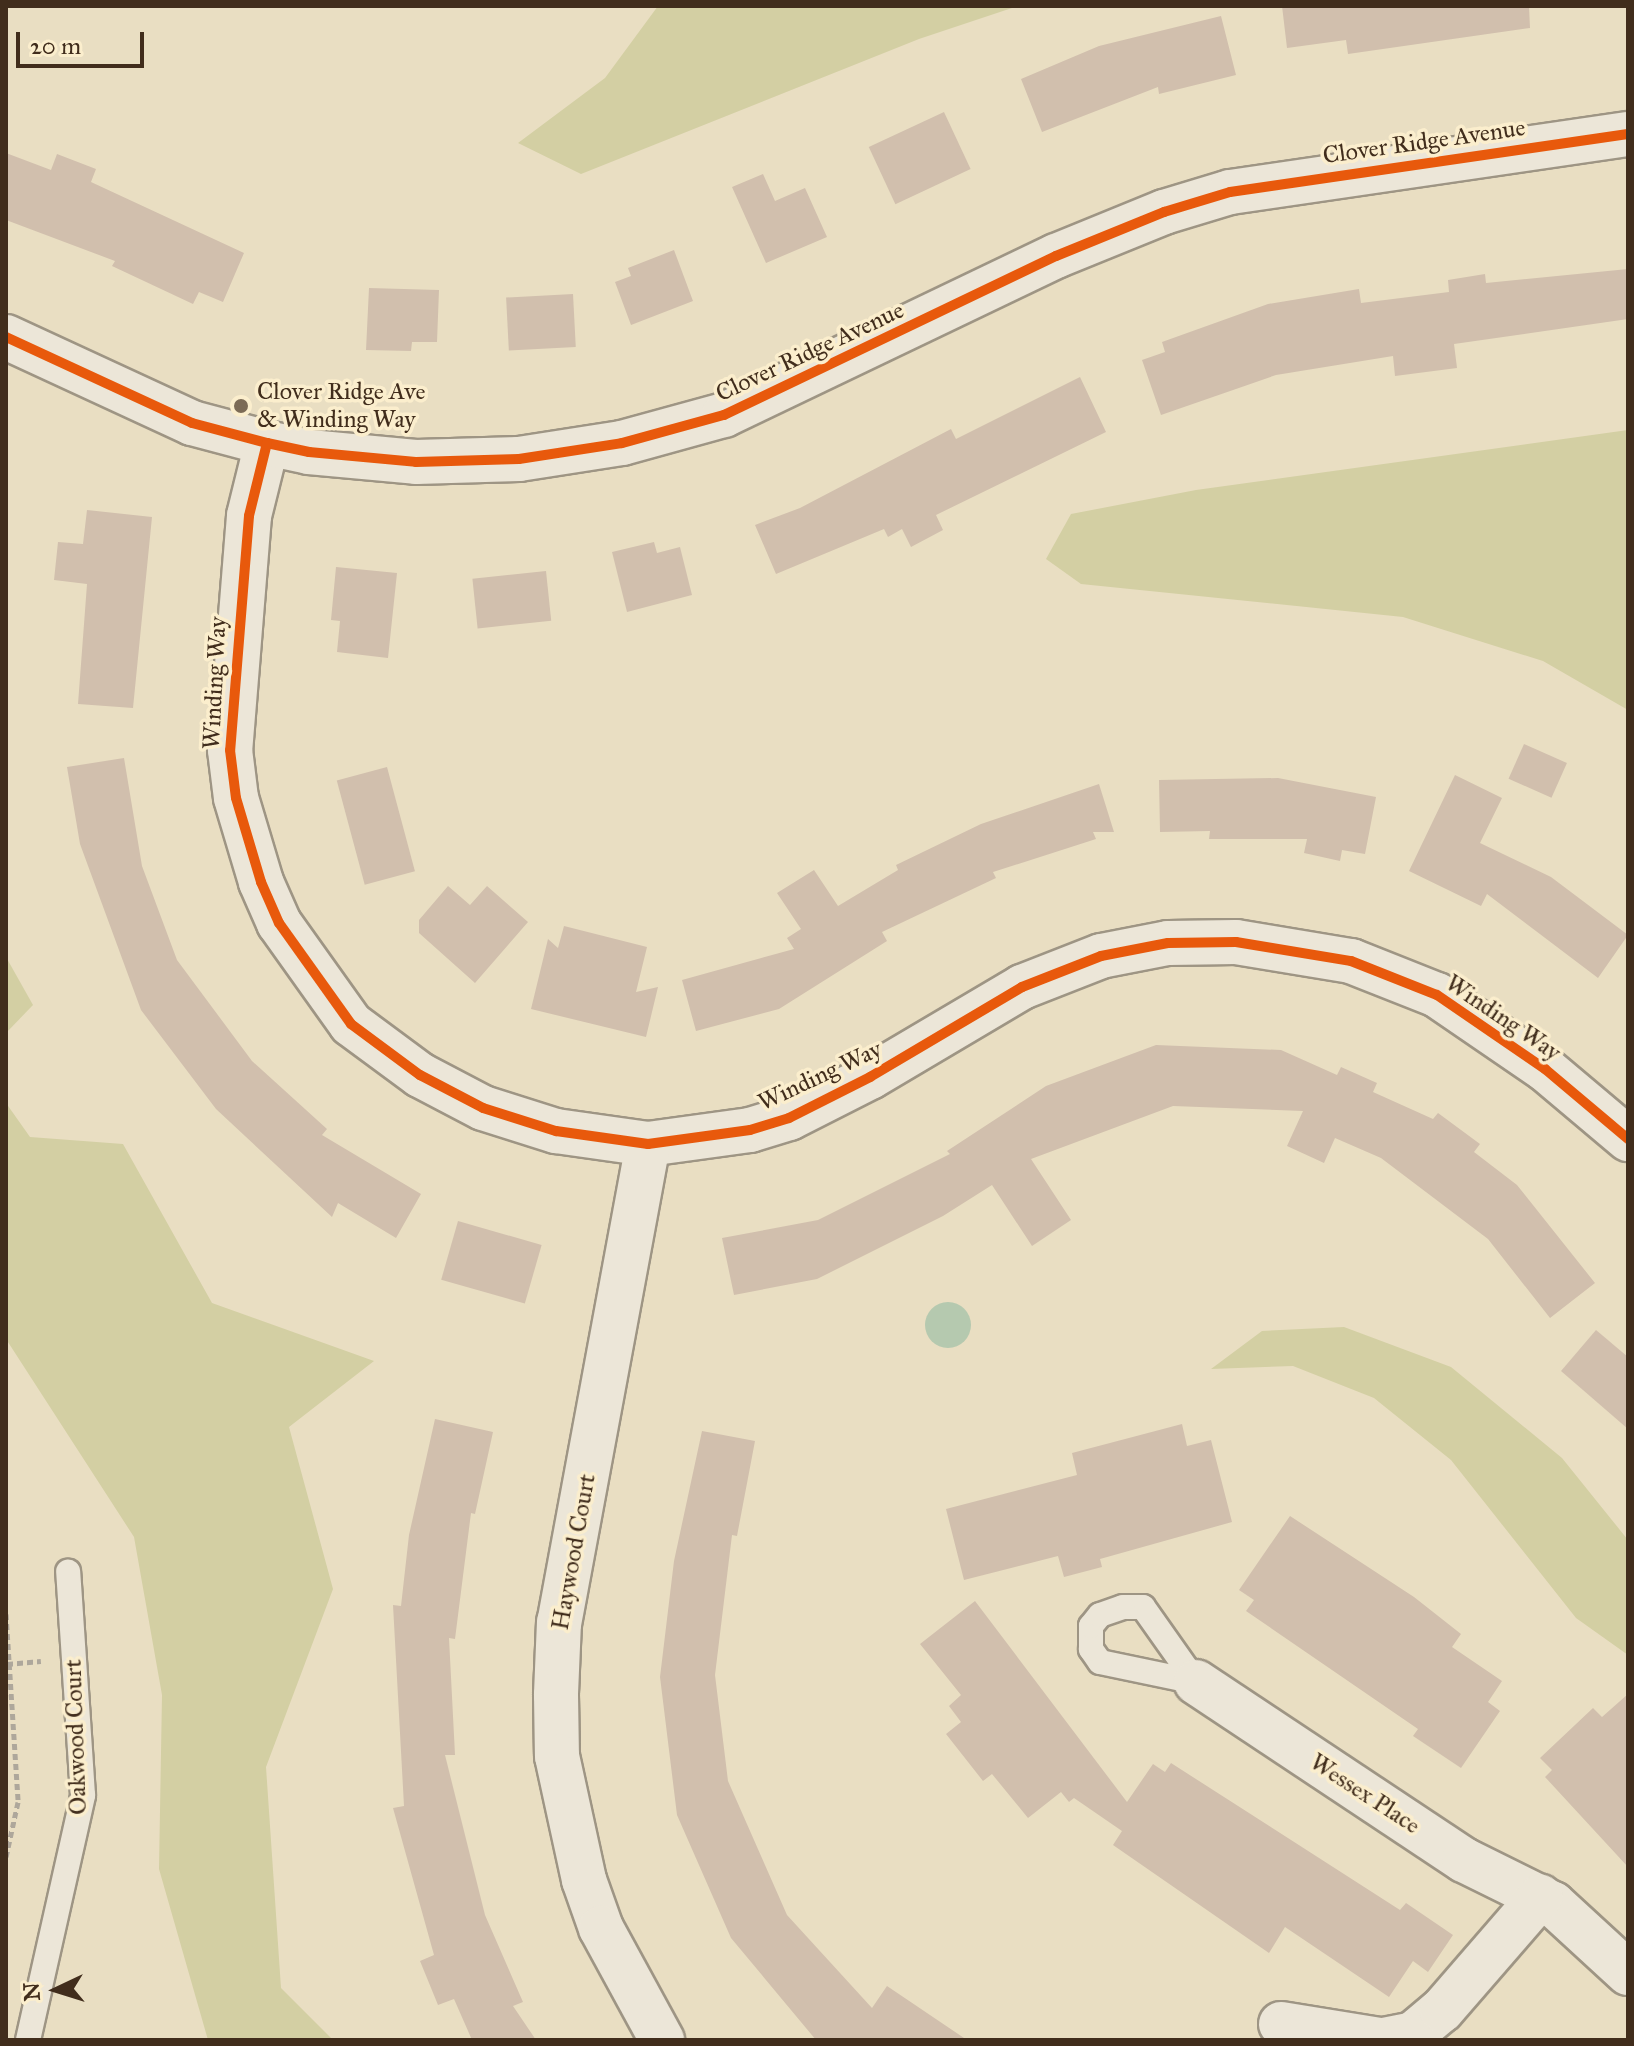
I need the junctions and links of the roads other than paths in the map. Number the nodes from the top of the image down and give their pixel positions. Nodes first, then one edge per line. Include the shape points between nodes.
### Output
1 (1628, 134) edge
2 (6, 337) edge
3 (267, 443) junction
4 (1628, 1139) edge
5 (648, 1144) junction
6 (68, 1572) dead end
7 (1196, 1682) dead end
8 (1540, 1897) junction
9 (1628, 1973) edge
10 (1281, 2024) dead end
11 (28, 2040) edge
12 (662, 2040) edge
13 (1381, 2040) edge

1 - 3 street, Clover Ridge Avenue via 1304,178 1164,212 1056,256 724,415 622,443 519,459 416,462
2 - 3 street, Clover Ridge Avenue via 192,423
3 - 5 street, Winding Way via 249,516 230,750 249,846 279,923 351,1024 420,1075 512,1119
4 - 5 street, Winding Way via 1545,1069 1437,995 1351,961 1236,942 1168,943 1101,956 1022,987 890,1066 789,1118 698,1140
5 - 12 street, Haywood Court via 559,1622 556,1695 557,1756 584,1880 601,1928
6 - 11 lane, Oakwood Court via 83,1795
7 - 8 street, Wessex Place via 1464,1860
8 - 9 street, Wessex Place
8 - 13 street via 1442,2010 1413,2034
10 - 13 street

